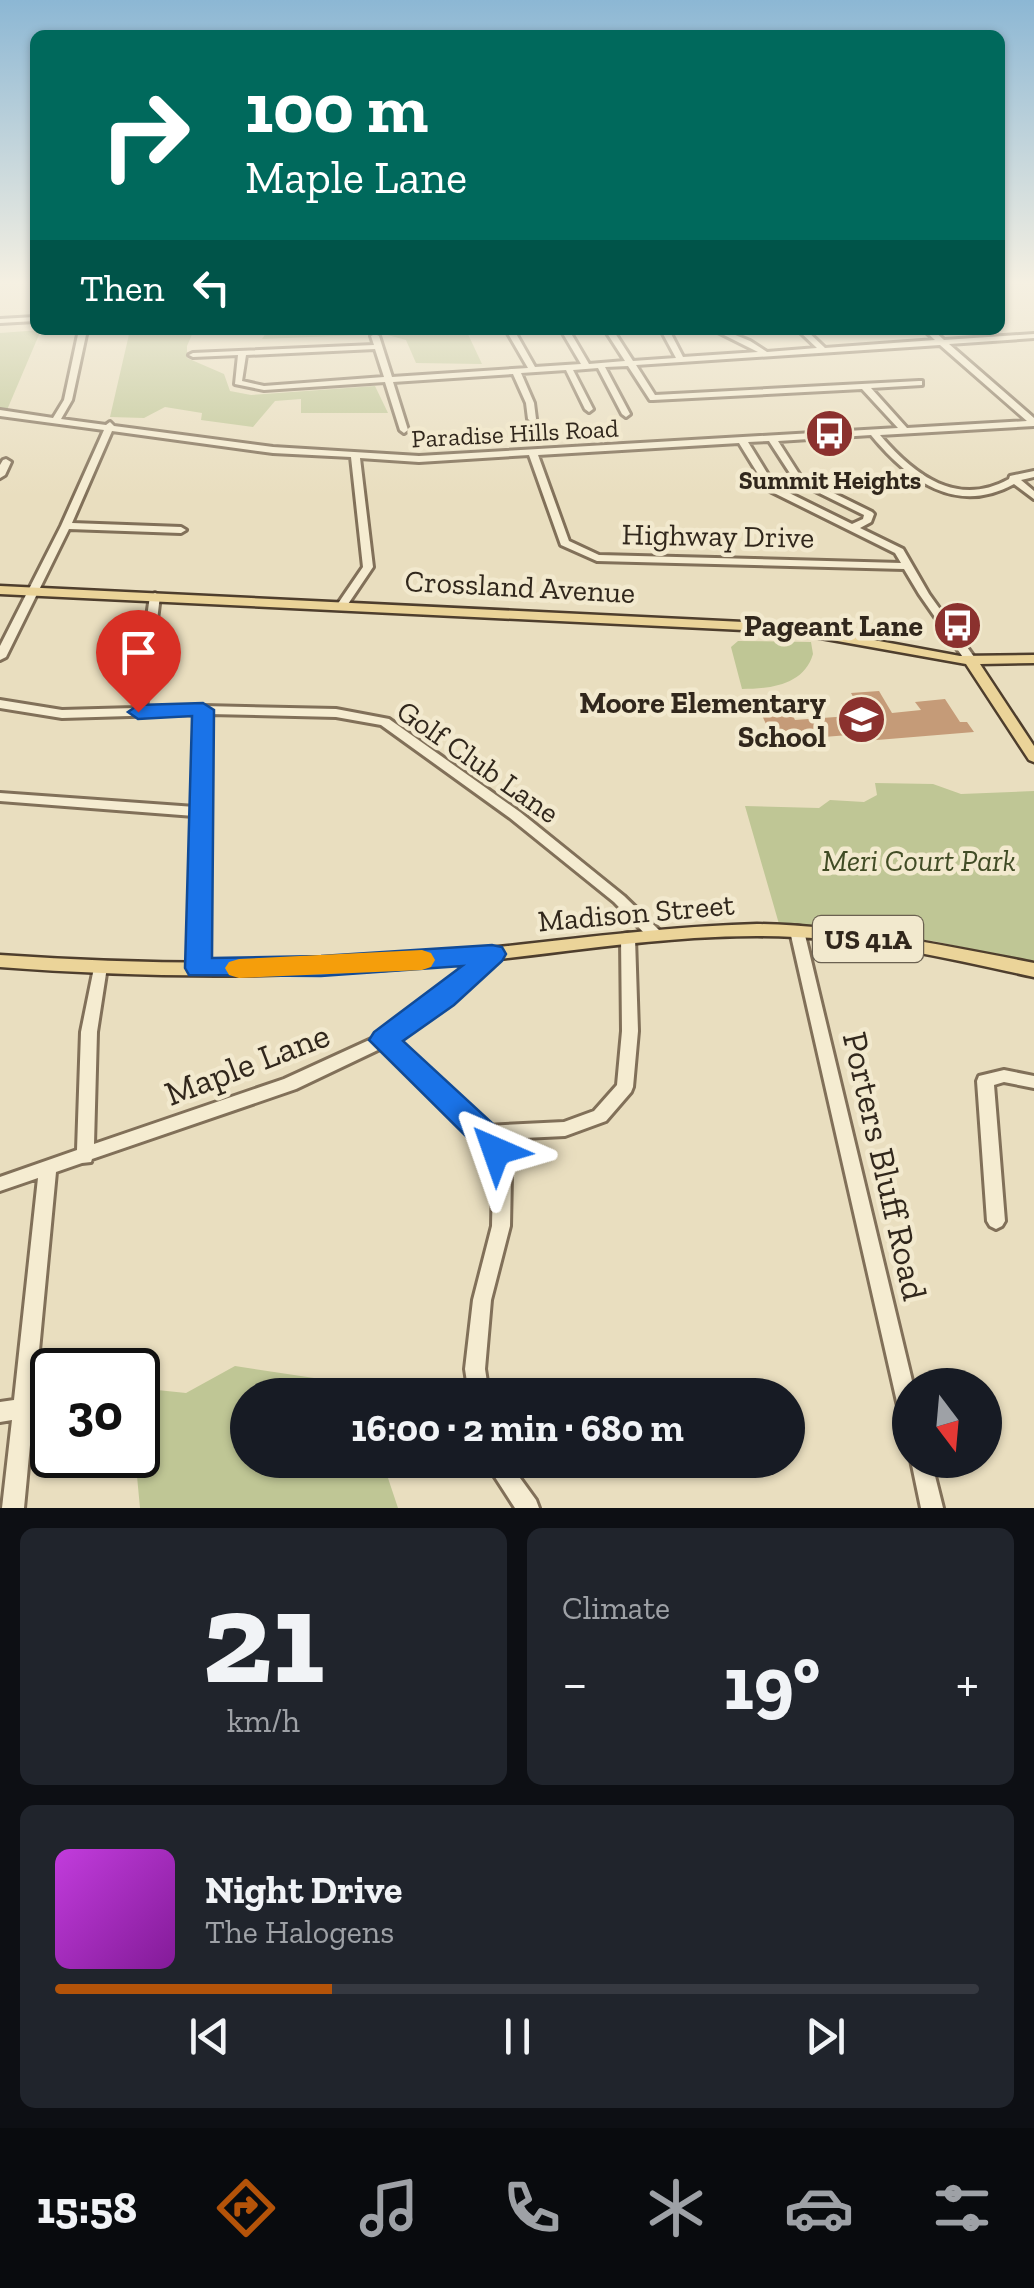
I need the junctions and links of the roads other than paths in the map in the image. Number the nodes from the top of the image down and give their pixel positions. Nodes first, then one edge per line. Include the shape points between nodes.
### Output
1 (77, 355) edge
2 (208, 355) edge
3 (242, 355) edge
4 (380, 355) edge
5 (525, 355) edge
6 (580, 355) edge
7 (624, 355) edge
8 (678, 355) edge
9 (760, 355) edge
10 (958, 355) edge
11 (193, 356) dead end
12 (680, 360) junction
13 (629, 364) junction
14 (586, 366) junction
15 (600, 366) junction
16 (568, 368) junction
17 (533, 370) junction
18 (516, 371) junction
19 (386, 380) junction
20 (919, 383) dead end
21 (865, 387) junction
22 (589, 409) dead end
23 (0, 413) edge
24 (626, 414) dead end
25 (56, 419) junction
26 (532, 419) dead end
27 (1034, 422) edge
28 (110, 425) junction
29 (404, 430) dead end
30 (905, 432) junction
31 (874, 433) junction
32 (773, 440) junction
33 (743, 442) junction
34 (534, 454) junction
35 (354, 456) junction
36 (6, 462) dead end
37 (1034, 474) edge
38 (0, 475) edge
39 (1013, 478) junction
40 (1034, 496) edge
41 (66, 526) junction
42 (852, 528) junction
43 (181, 530) dead end
44 (908, 566) junction
45 (34, 589) junction
46 (0, 590) edge
47 (155, 596) junction
48 (342, 605) junction
49 (0, 657) edge
50 (1034, 659) edge
51 (971, 661) junction
52 (0, 704) edge
53 (203, 710) junction
54 (138, 712) junction
55 (1034, 757) edge
56 (0, 797) edge
57 (201, 812) junction
58 (797, 932) junction
59 (654, 935) junction
60 (628, 938) junction
61 (492, 954) junction
62 (0, 962) edge
63 (100, 967) junction
64 (198, 968) junction
65 (1034, 970) edge
66 (384, 1040) junction
67 (1034, 1082) edge
68 (483, 1134) junction
69 (84, 1157) junction
70 (48, 1168) junction
71 (0, 1184) edge
72 (996, 1222) dead end
73 (899, 1368) edge
74 (477, 1378) edge
75 (23, 1408) junction
76 (0, 1412) edge
77 (507, 1478) edge
78 (924, 1478) edge
79 (13, 1508) edge
80 (528, 1508) edge
81 (932, 1508) edge

1 - 25 street via 68,400
2 - 11 street
3 - 19 street via 238,382 246,386
4 - 19 street
5 - 17 street
6 - 14 street
7 - 13 street
8 - 12 street
9 - 12 street
10 - 27 street
12 - 13 street
13 - 15 street
13 - 21 street via 653,398
14 - 15 street
14 - 16 street
15 - 24 street
16 - 17 street
16 - 22 street
17 - 18 street
18 - 19 street
18 - 26 street
19 - 29 street
20 - 21 street
21 - 30 street
23 - 25 street, Paradise Hills Road
25 - 28 street, Paradise Hills Road
27 - 30 street, Paradise Hills Road
28 - 35 street, Paradise Hills Road
28 - 41 street
30 - 31 street, Paradise Hills Road
31 - 32 street, Paradise Hills Road
31 - 39 street via 895,460 943,489 982,492
32 - 33 street, Paradise Hills Road
32 - 42 street via 798,480 869,514
33 - 34 street, Paradise Hills Road
33 - 42 street via 771,488
34 - 35 street, Paradise Hills Road
34 - 44 street, Highway Drive via 565,543 597,558
35 - 48 street via 368,567
36 - 38 street
37 - 39 street
39 - 40 street
41 - 43 street
41 - 45 street
42 - 44 street via 896,549
44 - 51 street
45 - 46 main road, Crossland Avenue
45 - 47 main road, Crossland Avenue
45 - 49 street
47 - 48 main road, Crossland Avenue
47 - 54 street
48 - 51 main road, Crossland Avenue via 787,628
50 - 51 main road, Crossland Avenue
51 - 55 main road
52 - 54 street, Golf Club Lane via 62,714
53 - 54 street, Golf Club Lane
53 - 57 street
53 - 59 street, Golf Club Lane via 336,713 385,722 619,898
56 - 57 street
57 - 64 street
58 - 59 main road, Madison Street / US 41A
58 - 65 main road, Madison Street / US 41A
58 - 73 street, Porters Bluff Road
59 - 60 main road, Madison Street / US 41A
60 - 61 main road, Madison Street / US 41A
60 - 68 street via 625,1086 600,1116 565,1129
61 - 64 main road, Madison Street / US 41A
61 - 66 street, Maple Lane
62 - 63 main road, Madison Street / US 41A
63 - 64 main road, Madison Street / US 41A
63 - 69 street via 89,1032
66 - 68 street
66 - 69 street, Maple Lane via 290,1084
67 - 72 street via 1004,1076 985,1081
68 - 74 street via 494,1144 502,1176
69 - 70 street, Maple Lane
70 - 71 street, Maple Lane
70 - 75 street
75 - 76 street
75 - 79 street
77 - 80 street
78 - 81 street

